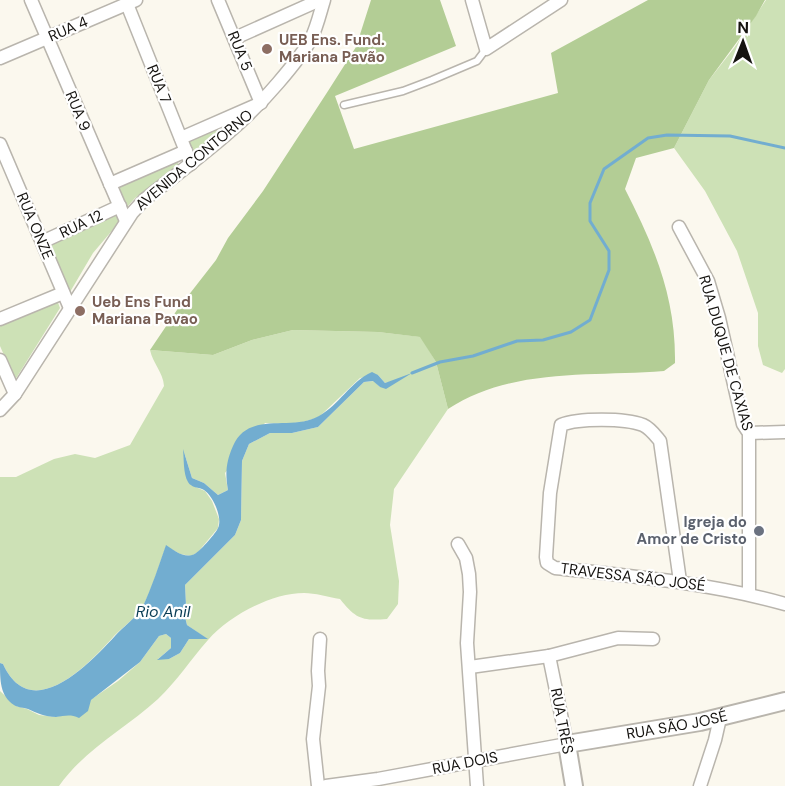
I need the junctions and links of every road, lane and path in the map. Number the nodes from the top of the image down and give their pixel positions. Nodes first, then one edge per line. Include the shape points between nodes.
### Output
1 (31, 0) edge
2 (218, 0) edge
3 (318, 0) edge
4 (472, 0) edge
5 (561, 0) edge
6 (131, 2) edge
7 (47, 38) junction
8 (235, 38) junction
9 (486, 49) junction
10 (0, 58) edge
11 (261, 103) junction
12 (344, 105) dead end
13 (181, 138) junction
14 (0, 144) edge
15 (186, 151) junction
16 (191, 164) junction
17 (110, 184) junction
18 (120, 206) junction
19 (126, 221) junction
20 (679, 227) dead end
21 (42, 242) junction
22 (63, 292) junction
23 (70, 308) junction
24 (0, 319) edge
25 (1, 365) edge
26 (15, 394) junction
27 (0, 410) edge
28 (785, 432) edge
29 (749, 433) junction
30 (458, 544) dead end
31 (680, 581) junction
32 (749, 594) junction
33 (785, 604) edge
34 (320, 639) dead end
35 (653, 639) dead end
36 (549, 657) junction
37 (470, 667) junction
38 (785, 701) edge
39 (720, 718) junction
40 (567, 744) junction
41 (474, 761) junction
42 (378, 783) edge
43 (318, 786) edge
44 (326, 786) edge
45 (477, 786) edge
46 (574, 786) edge
47 (700, 786) edge

1 - 7 street, RUA 9
2 - 8 street, RUA 5
3 - 8 street
3 - 11 street, AVENIDA CONTORNO via 316,29 296,62
4 - 9 street
5 - 9 street
6 - 7 street, RUA 4
6 - 13 street, RUA 7
7 - 10 street, RUA 4
7 - 17 street, RUA 9
8 - 11 street, RUA 5
9 - 12 lane via 477,61 432,80
11 - 13 street
11 - 16 street, AVENIDA CONTORNO
13 - 15 street, RUA 7
14 - 21 street, RUA ONZE
15 - 16 street, RUA 7
15 - 17 street
16 - 19 street, AVENIDA CONTORNO via 144,201
17 - 18 street, RUA 9
18 - 19 street, RUA 9
18 - 21 street, RUA 12
19 - 23 street, AVENIDA CONTORNO
20 - 29 street, RUA DUQUE DE CAXIAS via 708,281 743,424
21 - 22 street, RUA ONZE
22 - 23 street, RUA ONZE
22 - 24 street
23 - 26 street, AVENIDA CONTORNO
25 - 26 street
26 - 27 street, AVENIDA CONTORNO
28 - 29 street
29 - 32 street, RUA DUQUE DE CAXIAS
30 - 37 street via 469,574
31 - 31 street, TRAVESSA SÃO JOSÉ via 660,441 653,432 633,423 578,421 561,425 550,493 547,563 555,568
31 - 32 street, TRAVESSA SÃO JOSÉ
32 - 33 street, TRAVESSA SÃO JOSÉ
34 - 43 street via 313,739
35 - 36 street via 618,638
36 - 37 street
36 - 40 street, RUA TRÊS
37 - 41 street
38 - 39 street, RUA SÃO JOSÉ
39 - 40 street, RUA SÃO JOSÉ
39 - 47 street
40 - 41 street, RUA DOIS
40 - 46 street, RUA TRÊS
41 - 42 street, RUA DOIS
41 - 45 street
42 - 44 street, RUA DOIS

